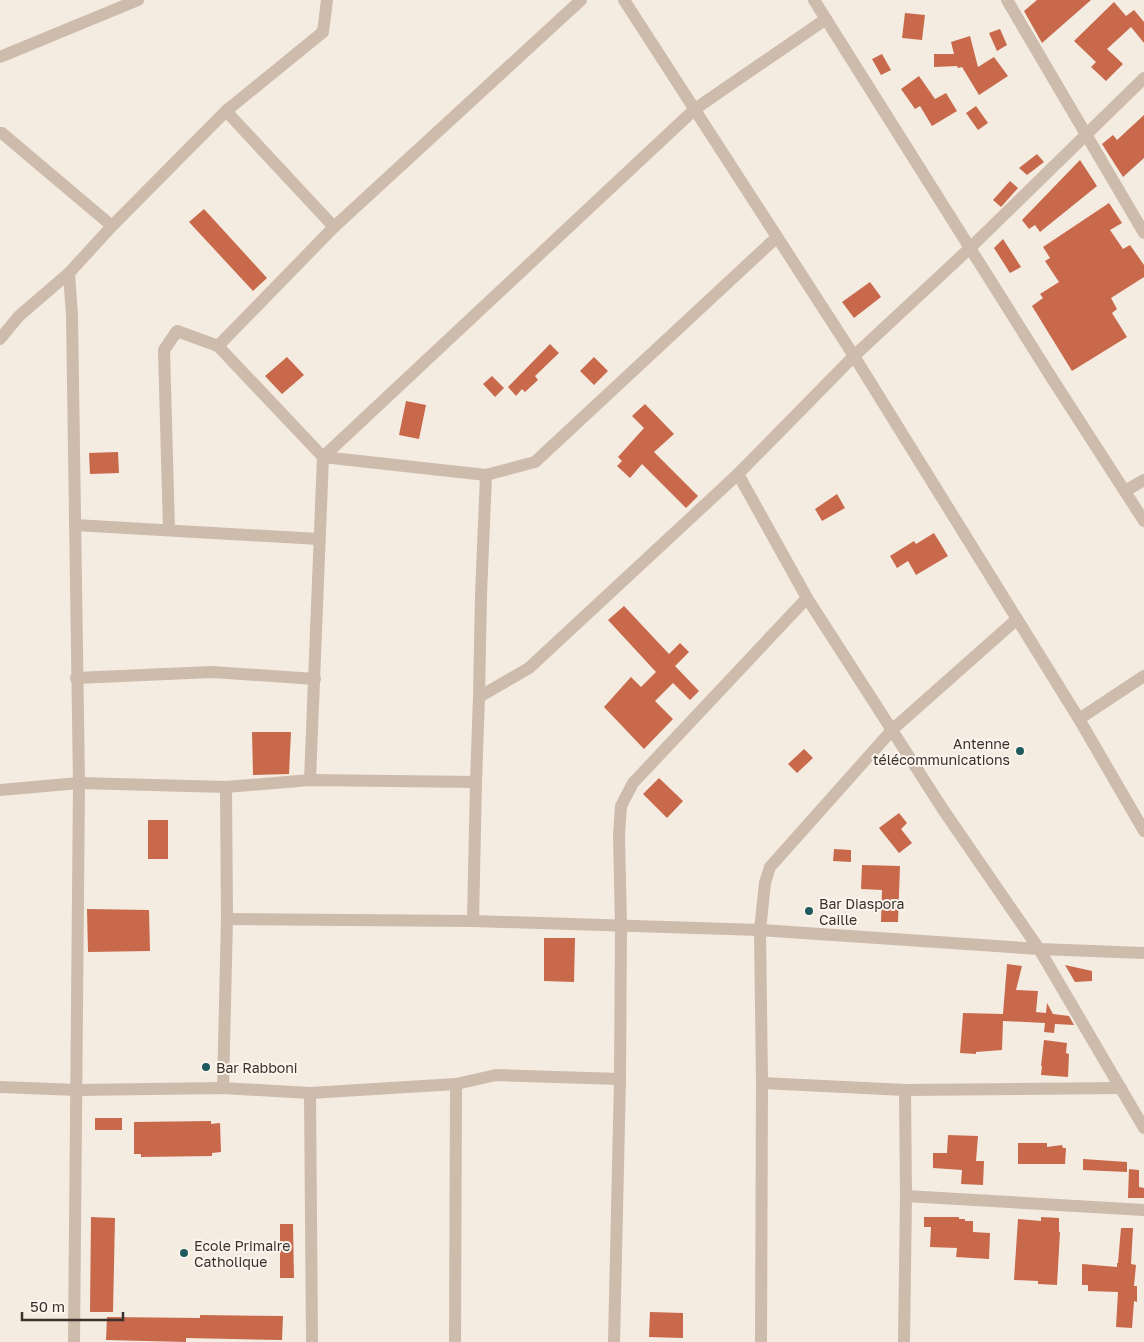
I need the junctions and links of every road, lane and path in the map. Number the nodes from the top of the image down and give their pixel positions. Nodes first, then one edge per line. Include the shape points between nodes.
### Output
1 (138, 0) edge
2 (327, 0) edge
3 (581, 0) edge
4 (624, 0) edge
5 (814, 0) edge
6 (1007, 0) edge
7 (826, 20) junction
8 (0, 57) edge
9 (1144, 78) edge
10 (695, 109) junction
11 (226, 111) junction
12 (2, 133) dead end
13 (1086, 136) junction
14 (112, 226) junction
15 (334, 227) junction
16 (1144, 233) edge
17 (776, 237) junction
18 (970, 248) junction
19 (69, 273) junction
20 (0, 339) edge
21 (218, 346) junction
22 (854, 356) junction
23 (323, 457) junction
24 (738, 474) junction
25 (486, 475) junction
26 (1144, 480) edge
27 (1124, 491) junction
28 (1144, 522) edge
29 (75, 525) junction
30 (169, 530) junction
31 (319, 539) junction
32 (808, 598) junction
33 (1017, 619) junction
34 (1144, 676) edge
35 (76, 678) junction
36 (315, 679) junction
37 (478, 697) junction
38 (1079, 719) junction
39 (893, 729) junction
40 (310, 780) junction
41 (476, 782) junction
42 (78, 783) junction
43 (226, 787) junction
44 (0, 790) edge
45 (1144, 831) edge
46 (227, 919) junction
47 (473, 920) junction
48 (621, 926) junction
49 (760, 930) junction
50 (1038, 949) junction
51 (1144, 953) edge
52 (620, 1079) junction
53 (762, 1083) junction
54 (456, 1084) junction
55 (0, 1087) edge
56 (223, 1088) junction
57 (1121, 1088) junction
58 (76, 1090) junction
59 (905, 1090) junction
60 (310, 1093) junction
61 (1144, 1128) edge
62 (906, 1196) junction
63 (1144, 1210) edge
64 (74, 1342) edge
65 (312, 1342) edge
66 (455, 1342) edge
67 (614, 1342) edge
68 (761, 1342) edge
69 (904, 1342) edge

1 - 8 street
2 - 11 street via 323,32
3 - 15 street
4 - 10 street
5 - 7 street
6 - 13 street
7 - 10 street
7 - 18 street
9 - 13 street
10 - 17 street
10 - 23 street
11 - 14 street
11 - 15 street
12 - 14 street
13 - 16 street
13 - 18 street
14 - 19 street
15 - 21 street
17 - 22 street
17 - 25 street via 535,462
18 - 22 street
18 - 27 street
19 - 20 street via 19,316
19 - 29 street
21 - 23 street
21 - 30 street via 177,331 164,350
22 - 24 street
22 - 33 street
23 - 25 street
23 - 31 street
24 - 32 street
24 - 37 street via 529,668
25 - 37 street
26 - 27 street
27 - 28 street
29 - 30 street
29 - 35 street
30 - 31 street
31 - 36 street
32 - 39 street
32 - 48 street via 633,783 621,806
33 - 38 street
33 - 39 street
34 - 38 street
35 - 36 street via 212,672
35 - 42 street
36 - 40 street
37 - 41 street
38 - 45 street
39 - 49 street via 770,867 765,882
39 - 50 street via 944,811
40 - 41 street
40 - 43 street
41 - 47 street
42 - 43 street
42 - 44 street
42 - 58 street
43 - 46 street
46 - 47 street
46 - 56 street
47 - 48 street
48 - 49 street
48 - 52 street
49 - 50 street
49 - 53 street
50 - 51 street
50 - 57 street
52 - 54 street via 496,1075
52 - 67 street
53 - 59 street
53 - 68 street
54 - 60 street
54 - 66 street
55 - 58 street
56 - 58 street
56 - 60 street
57 - 59 street
57 - 61 street
58 - 64 street
59 - 62 street
60 - 65 street
62 - 63 street
62 - 69 street

